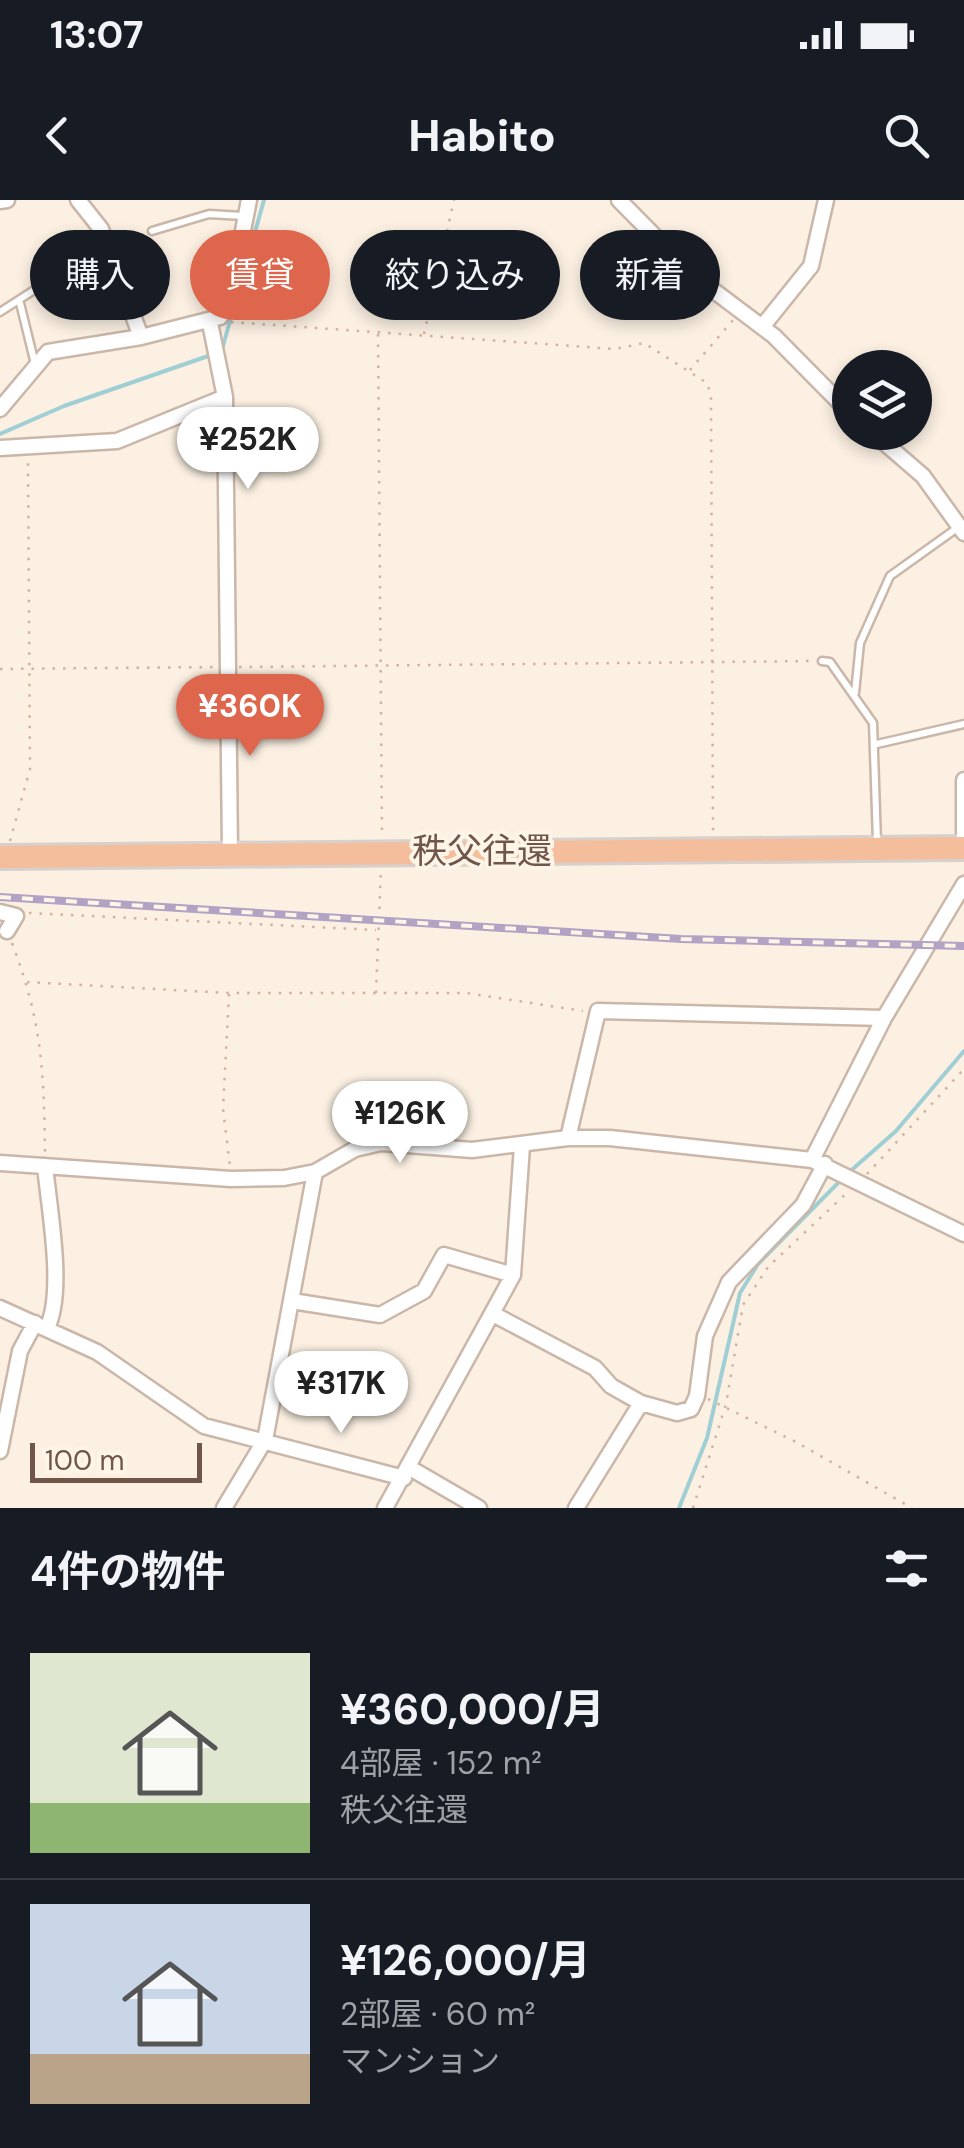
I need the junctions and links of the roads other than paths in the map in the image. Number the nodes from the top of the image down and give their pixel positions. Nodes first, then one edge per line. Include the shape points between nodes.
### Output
1 (78, 200) edge
2 (249, 200) edge
3 (619, 200) edge
4 (826, 200) edge
5 (245, 216) junction
6 (97, 230) edge
7 (155, 230) edge
8 (30, 295) edge
9 (20, 302) junction
10 (0, 312) edge
11 (135, 320) edge
12 (210, 323) junction
13 (762, 327) junction
14 (141, 337) junction
15 (36, 367) junction
16 (832, 395) edge
17 (226, 397) junction
18 (0, 409) edge
19 (0, 448) edge
20 (893, 450) edge
21 (962, 528) edge
22 (822, 661) road end
23 (856, 692) junction
24 (964, 724) edge
25 (876, 744) junction
26 (964, 780) edge
27 (877, 848) junction
28 (964, 848) edge
29 (230, 852) junction
30 (3, 856) edge
31 (964, 884) edge
32 (0, 912) edge
33 (7, 931) road end
34 (884, 1018) junction
35 (568, 1138) junction
36 (522, 1146) junction
37 (818, 1162) junction
38 (0, 1164) edge
39 (45, 1166) junction
40 (314, 1172) junction
41 (964, 1234) edge
42 (514, 1275) junction
43 (292, 1301) junction
44 (0, 1308) edge
45 (492, 1314) junction
46 (41, 1326) junction
47 (641, 1403) junction
48 (265, 1440) junction
49 (0, 1450) edge
50 (407, 1473) junction
51 (224, 1508) edge
52 (386, 1508) edge
53 (478, 1508) edge
54 (576, 1508) edge

1 - 6 street
2 - 5 street
3 - 13 street via 693,275
4 - 13 street via 812,266
5 - 7 lane via 208,214
5 - 12 street via 230,298
8 - 9 lane
9 - 10 lane
9 - 15 lane
11 - 14 street
12 - 14 street
12 - 17 street
13 - 16 street
14 - 15 street via 48,352
15 - 18 street
17 - 19 street via 117,441
17 - 29 street
20 - 21 street via 924,476
21 - 23 lane via 890,576 860,643
22 - 23 lane
23 - 25 lane
24 - 25 lane
25 - 27 lane
26 - 28 street
27 - 28 highway, 秩父往還
27 - 29 highway, 秩父往還
29 - 30 highway, 秩父往還
31 - 34 street
32 - 33 street via 16,916
34 - 35 street via 598,1011
34 - 37 street
35 - 36 street
35 - 37 street
36 - 40 street via 472,1150 381,1143
36 - 42 street
37 - 41 street
37 - 47 street via 803,1204 729,1282 701,1350 697,1396 684,1413
38 - 39 street
39 - 40 street via 231,1179
39 - 46 street via 54,1274 52,1318
40 - 43 street
42 - 43 street via 444,1255 424,1291 380,1315
42 - 45 street
43 - 48 street
44 - 46 street
45 - 47 street via 595,1368
45 - 50 street
46 - 48 street via 97,1352 204,1426
46 - 49 street via 20,1351
47 - 54 street
48 - 50 street
48 - 51 street
50 - 52 street
50 - 53 street

